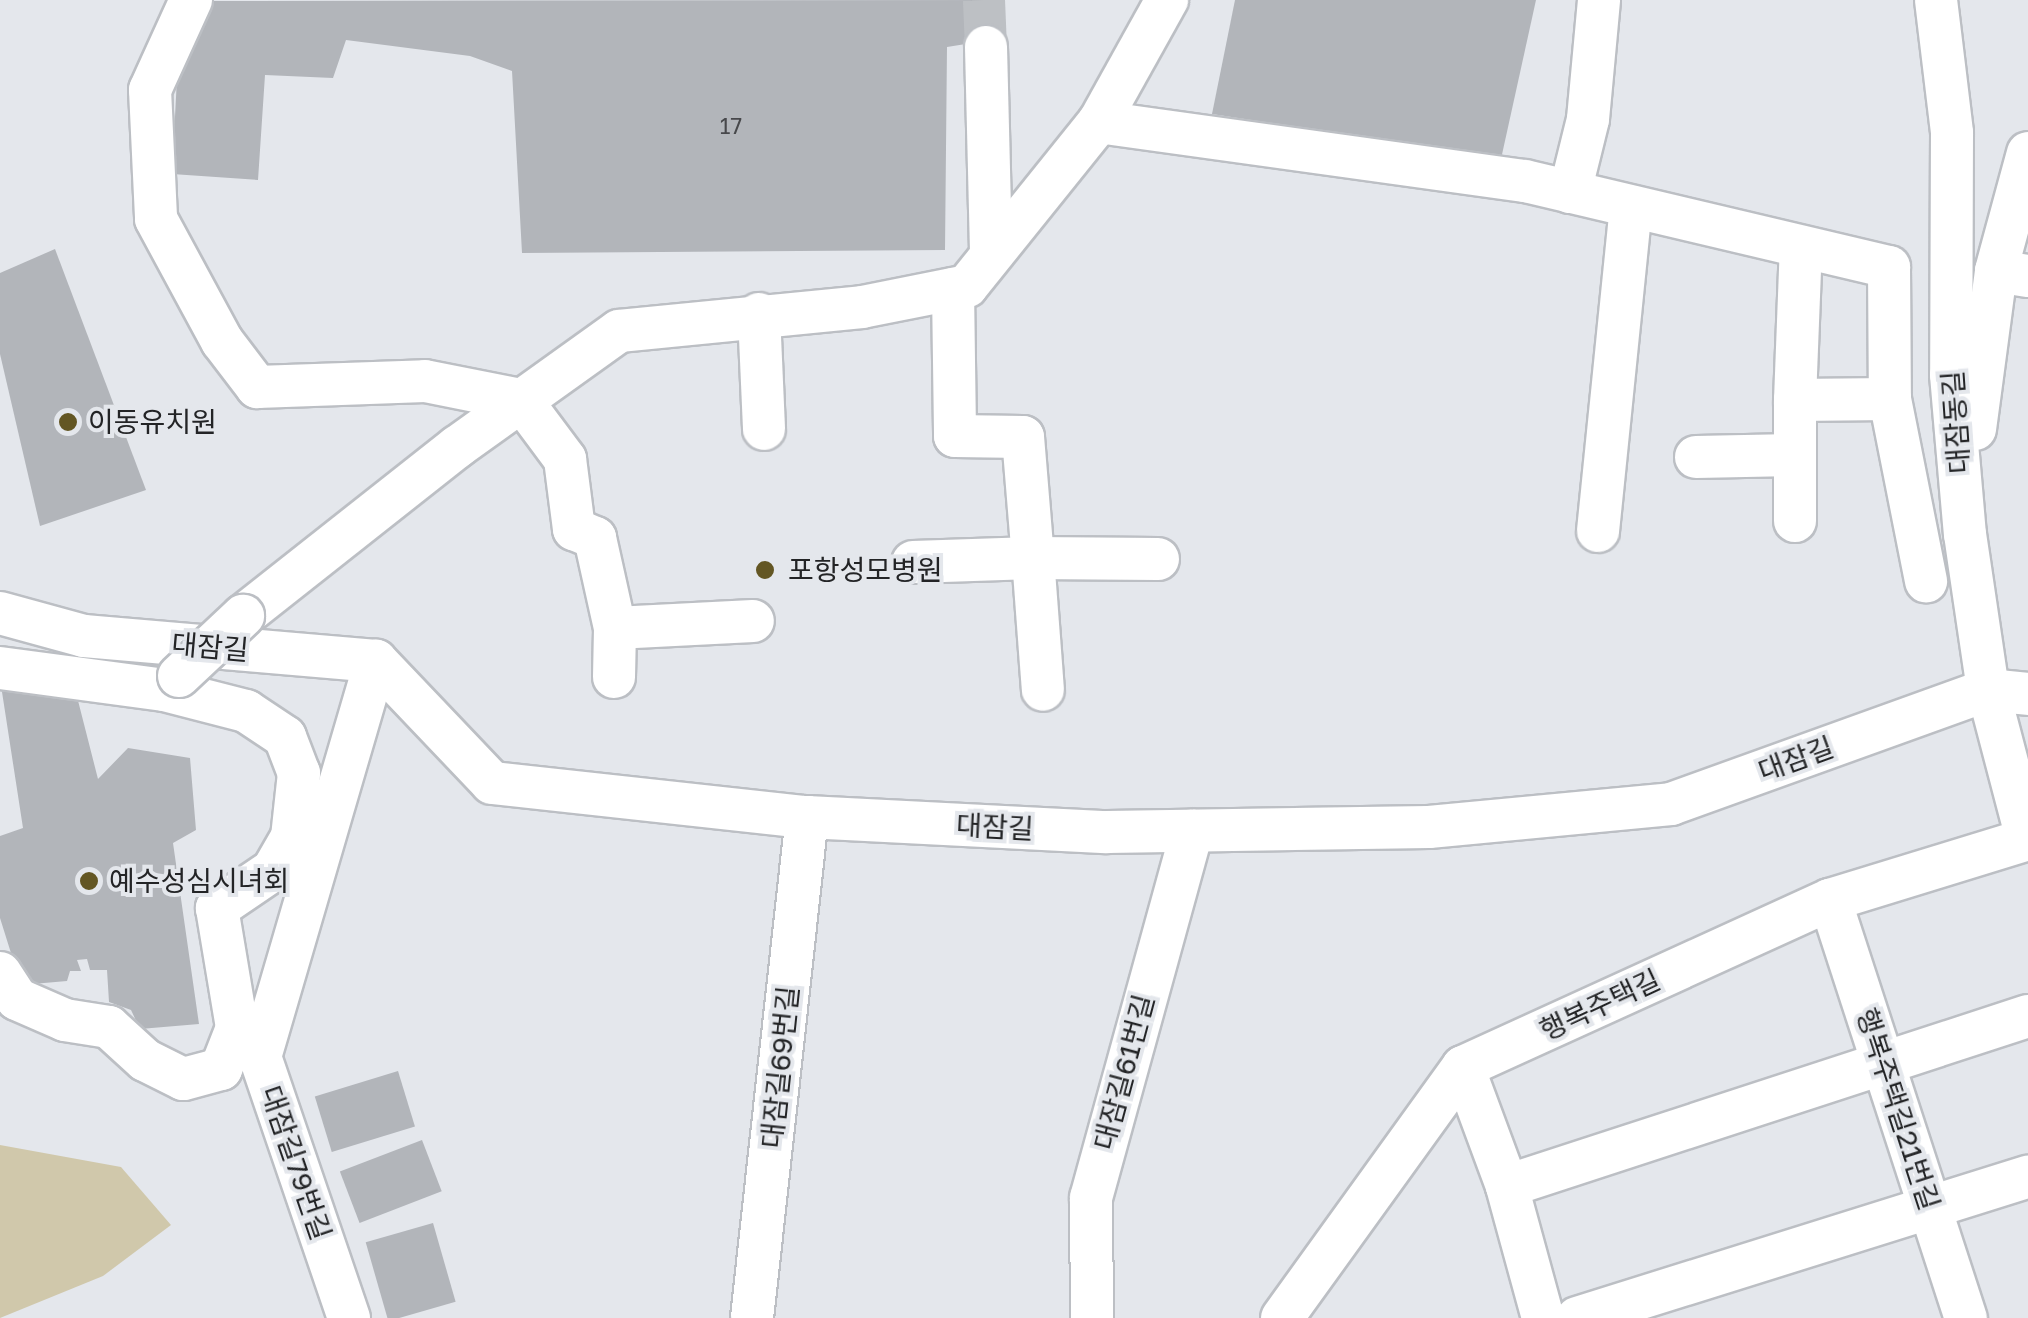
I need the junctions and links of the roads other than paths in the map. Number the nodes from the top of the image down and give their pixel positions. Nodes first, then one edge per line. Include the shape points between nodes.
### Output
1 (191, 0) edge
2 (1167, 0) edge
3 (1599, 0) edge
4 (1936, 0) edge
5 (986, 48) tunnel mouth
6 (1099, 122) junction
7 (2028, 152) edge
8 (1570, 192) junction
9 (1631, 207) junction
10 (1801, 248) junction
11 (992, 252) junction
12 (2012, 274) edge
13 (953, 289) junction
14 (760, 314) junction
15 (1890, 398) junction
16 (521, 400) junction
17 (1795, 400) junction
18 (764, 429) dead end
19 (1794, 455) junction
20 (1696, 457) dead end
21 (1794, 522) dead end
22 (1598, 530) dead end
23 (1965, 534) junction
24 (1032, 558) junction
25 (1158, 559) dead end
26 (913, 562) dead end
27 (1926, 581) dead end
28 (0, 613) edge
29 (752, 621) dead end
30 (615, 628) junction
31 (376, 661) junction
32 (0, 668) edge
33 (614, 677) dead end
34 (172, 683) junction
35 (1043, 690) dead end
36 (2008, 692) edge
37 (808, 817) junction
38 (1192, 831) junction
39 (2028, 839) edge
40 (1830, 900) junction
41 (0, 973) edge
42 (2028, 1016) edge
43 (1883, 1063) junction
44 (1463, 1067) junction
45 (2028, 1177) edge
46 (1507, 1186) junction
47 (1930, 1207) junction
48 (349, 1318) edge
49 (752, 1318) edge
50 (1092, 1318) edge
51 (1282, 1318) edge
52 (1543, 1318) edge
53 (1577, 1318) edge
54 (1966, 1318) edge

1 - 16 street via 150,90 156,218 222,341 257,387 425,381
2 - 6 street
3 - 8 street via 1588,118
4 - 23 street, 대잠동길 via 1952,133 1951,375
5 - 11 street
6 - 8 street
6 - 11 street
7 - 12 street
8 - 9 street
9 - 10 street
9 - 22 street
10 - 15 street via 1889,267
10 - 17 street
11 - 13 street via 967,286
12 - 23 street
13 - 14 street via 862,307
13 - 24 street via 955,436 1024,437
14 - 16 street via 619,331
14 - 18 street
15 - 17 street
15 - 27 street
16 - 30 street via 565,459 574,530 594,538
16 - 34 street, bridge via 243,616
17 - 19 street
19 - 20 street
19 - 21 street
23 - 36 street, 대잠동길
24 - 25 street
24 - 26 street
24 - 35 street
28 - 31 street, 대잠길 via 84,636
29 - 30 street
30 - 33 street
31 - 37 street, 대잠길 via 492,783
31 - 48 street, 대잠길79번길 via 260,1057
32 - 34 street
34 - 41 street via 246,711 285,738 299,773 292,836 273,870 217,908 237,1028 221,1069 184,1079 145,1060 109,1027 65,1020 18,1000
36 - 38 street, 대잠길 via 1670,804 1429,828
36 - 39 street, 대잠동길
37 - 38 street, 대잠길
37 - 49 street, 대잠길69번길
38 - 50 street, 대잠길61번길 via 1091,1198
39 - 40 street, 행복주택길
40 - 43 street, 행복주택길21번길
40 - 44 street, 행복주택길
42 - 43 street
43 - 46 street
43 - 47 street, 행복주택길21번길
44 - 46 street
44 - 51 street, 행복주택길
45 - 47 street
46 - 52 street
47 - 53 street
47 - 54 street, 행복주택길21번길

